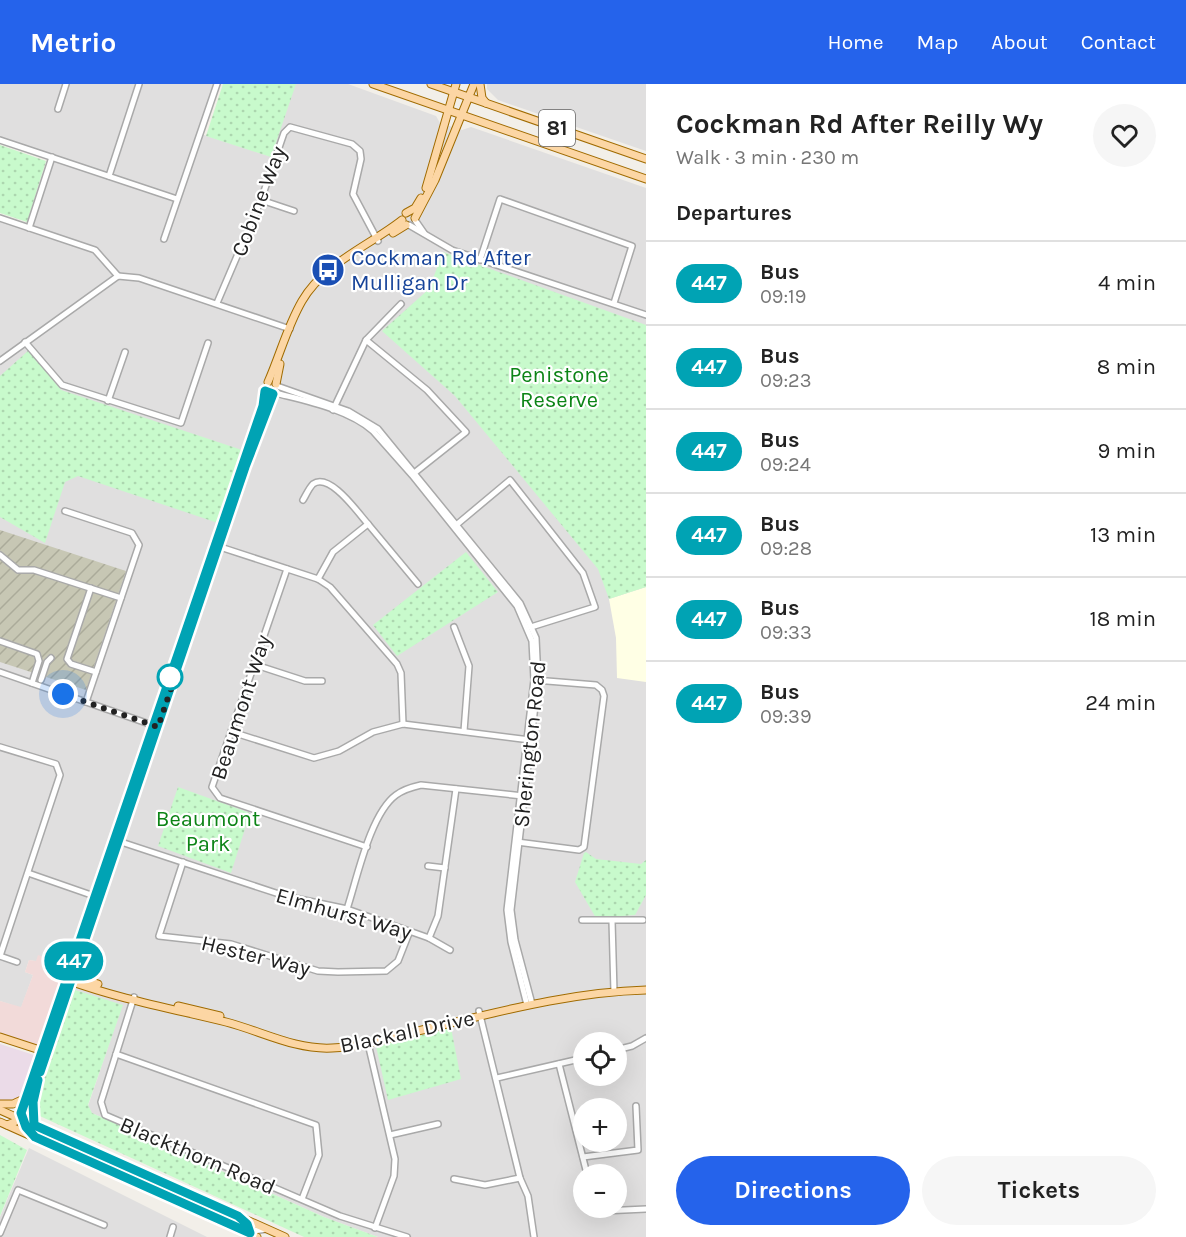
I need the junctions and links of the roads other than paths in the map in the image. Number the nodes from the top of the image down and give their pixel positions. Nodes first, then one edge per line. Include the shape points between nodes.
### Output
1 (66, 84) edge
2 (139, 84) edge
3 (217, 84) edge
4 (373, 84) edge
5 (431, 84) edge
6 (474, 84) edge
7 (480, 84) edge
8 (455, 88) edge
9 (468, 97) junction
10 (486, 103) junction
11 (58, 109) dead end
12 (449, 110) junction
13 (461, 114) junction
14 (0, 140) edge
15 (51, 157) junction
16 (646, 159) edge
17 (109, 176) junction
18 (646, 179) edge
19 (177, 199) junction
20 (261, 200) junction
21 (294, 211) dead end
22 (0, 218) edge
23 (409, 222) junction
24 (29, 228) junction
25 (164, 239) dead end
26 (377, 239) junction
27 (480, 260) junction
28 (118, 276) junction
29 (217, 303) junction
30 (614, 303) junction
31 (401, 304) dead end
32 (646, 315) edge
33 (290, 329) junction
34 (366, 340) junction
35 (25, 342) junction
36 (208, 343) dead end
37 (125, 352) dead end
38 (0, 361) edge
39 (268, 382) junction
40 (275, 390) junction
41 (265, 391) junction
42 (108, 401) junction
43 (334, 409) junction
44 (413, 474) junction
45 (303, 500) dead end
46 (65, 511) dead end
47 (368, 524) junction
48 (455, 525) junction
49 (217, 546) junction
50 (0, 555) edge
51 (287, 569) junction
52 (318, 579) junction
53 (418, 584) dead end
54 (91, 588) junction
55 (121, 598) junction
56 (454, 627) dead end
57 (530, 627) junction
58 (0, 641) edge
59 (51, 658) dead end
60 (254, 664) junction
61 (0, 672) edge
62 (96, 672) junction
63 (41, 680) dead end
64 (536, 680) junction
65 (322, 681) dead end
66 (32, 683) junction
67 (86, 702) junction
68 (403, 724) junction
69 (156, 726) junction
70 (464, 731) junction
71 (232, 732) junction
72 (530, 740) junction
73 (0, 747) edge
74 (456, 789) junction
75 (522, 796) junction
76 (116, 841) junction
77 (517, 842) junction
78 (368, 847) junction
79 (183, 862) junction
80 (428, 866) dead end
81 (445, 868) junction
82 (28, 873) junction
83 (97, 897) junction
84 (347, 909) junction
85 (582, 920) dead end
86 (643, 920) dead end
87 (612, 921) junction
88 (410, 933) junction
89 (429, 938) junction
90 (450, 950) dead end
91 (0, 956) edge
92 (17, 962) dead end
93 (70, 978) junction
94 (646, 988) edge
95 (614, 990) junction
96 (134, 998) junction
97 (529, 1003) junction
98 (480, 1013) junction
99 (0, 1037) edge
100 (646, 1038) edge
101 (367, 1041) junction
102 (0, 1042) edge
103 (627, 1047) edge
104 (44, 1054) junction
105 (116, 1054) junction
106 (573, 1061) edge
107 (560, 1064) junction
108 (497, 1078) junction
109 (38, 1080) junction
110 (27, 1098) junction
111 (0, 1104) edge
112 (636, 1106) dead end
113 (0, 1110) edge
114 (22, 1119) junction
115 (3, 1123) edge
116 (438, 1124) dead end
117 (34, 1125) junction
118 (390, 1135) junction
119 (35, 1137) junction
120 (583, 1157) junction
121 (585, 1164) edge
122 (520, 1178) junction
123 (454, 1179) dead end
124 (303, 1199) junction
125 (646, 1209) edge
126 (627, 1210) edge
127 (238, 1216) junction
128 (104, 1225) dead end
129 (173, 1227) dead end
130 (375, 1228) junction
131 (267, 1229) junction
132 (0, 1233) edge
133 (251, 1236) edge
134 (170, 1237) edge
135 (285, 1237) edge
136 (407, 1237) edge
137 (534, 1237) edge

1 - 11 street
2 - 17 street
3 - 19 street
4 - 12 main road, 81
5 - 8 main road, 81
6 - 9 main road
7 - 10 main road
8 - 9 main road, 81
8 - 12 main road
9 - 10 main road, 81
9 - 13 main road
10 - 16 main road, 81
12 - 13 main road, 81
12 - 23 main road via 428,184 415,208 406,213
13 - 18 main road, 81
13 - 23 main road via 435,180
14 - 15 street
15 - 17 street
15 - 24 street
17 - 19 street
19 - 25 street
20 - 21 street
20 - 26 street, Cobine Way via 284,133 290,127 352,144 362,159 353,194
20 - 29 street, Cobine Way
22 - 24 street
23 - 26 main road
23 - 27 street via 436,243
24 - 28 street via 95,250
26 - 33 main road via 340,262 311,289
27 - 30 street
27 - 30 street via 500,199 632,246
28 - 29 street via 139,278
28 - 35 street
29 - 33 street
30 - 32 street
31 - 34 street
33 - 39 main road
33 - 40 main road
34 - 43 street
34 - 44 street via 428,390 466,432
35 - 38 street
35 - 42 street via 62,385
36 - 42 street via 181,423
37 - 42 street
39 - 40 main road
39 - 41 main road
40 - 41 main road
40 - 43 street, Sherington Road
40 - 49 main road
41 - 49 main road
43 - 44 street, Sherington Road via 372,425
44 - 48 street, Sherington Road
45 - 47 street via 311,485 326,483 335,487
46 - 55 street via 132,533 139,545
47 - 52 street via 333,552
47 - 53 street
48 - 57 street, Sherington Road via 510,589
48 - 57 street via 510,480 583,573 595,607
49 - 51 street
49 - 69 main road
50 - 54 street via 18,570 34,570
51 - 52 street
51 - 60 street, Beaumont Way
52 - 68 street via 330,587 397,664 401,673
54 - 55 street
54 - 62 street via 68,659 71,664
55 - 62 street
56 - 70 street via 469,666
57 - 64 street, Sherington Road via 538,648
58 - 66 street via 37,654 39,661
59 - 63 street
60 - 65 street via 305,681
60 - 71 street, Beaumont Way
61 - 66 street
62 - 67 street
64 - 72 street, Sherington Road
64 - 77 street via 596,685 604,696 584,847 579,850
66 - 67 street
67 - 69 street
68 - 70 street
68 - 71 street via 314,758
69 - 76 main road
70 - 72 street
71 - 78 street, Beaumont Way via 212,787 220,798
72 - 75 street, Sherington Road
73 - 82 street via 56,764 60,770
74 - 75 street
74 - 78 street via 421,785 406,788 382,810
74 - 81 street, Elmhurst Way
75 - 77 street, Sherington Road
76 - 79 street, Elmhurst Way
76 - 83 main road
77 - 97 street, Sherington Road via 507,917
78 - 84 street
79 - 84 street, Elmhurst Way via 285,896
79 - 88 street, Hester Way via 159,936 231,944 318,971 338,972 386,971 398,961
80 - 81 street
81 - 89 street, Elmhurst Way via 438,916
82 - 83 street
82 - 91 street
83 - 93 main road
84 - 88 street, Elmhurst Way
85 - 87 street
86 - 87 street
87 - 95 street
88 - 89 street, Elmhurst Way
89 - 90 street
91 - 92 street
93 - 96 main road, Blackall Drive
93 - 104 main road
94 - 95 main road, Blackall Drive
95 - 97 main road, Blackall Drive
96 - 101 main road, Blackall Drive via 303,1046 334,1048
96 - 105 street, Blackthorn Road
97 - 98 main road, Blackall Drive
98 - 101 main road, Blackall Drive
98 - 108 street
99 - 104 main road
100 - 103 street
101 - 118 street
102 - 104 main road
104 - 109 main road
104 - 110 main road
105 - 124 street, Blackthorn Road via 101,1102 105,1115
105 - 124 street via 316,1125 319,1155
106 - 107 street
107 - 108 street
107 - 120 street
108 - 122 street
109 - 114 main road
109 - 117 main road via 33,1102
110 - 111 main road
110 - 114 main road
112 - 120 street via 638,1150
113 - 114 main road
114 - 115 main road
114 - 117 main road
114 - 119 main road
115 - 119 main road
116 - 118 street
117 - 127 main road
118 - 130 street via 394,1176
119 - 133 main road
120 - 121 street
122 - 123 street via 485,1185
122 - 137 street via 528,1196
124 - 130 street, Blackthorn Road
125 - 126 street
127 - 131 main road
127 - 133 street via 247,1224
128 - 132 street via 18,1190
129 - 134 street
130 - 136 street, Blackthorn Road
131 - 133 street
131 - 135 main road

